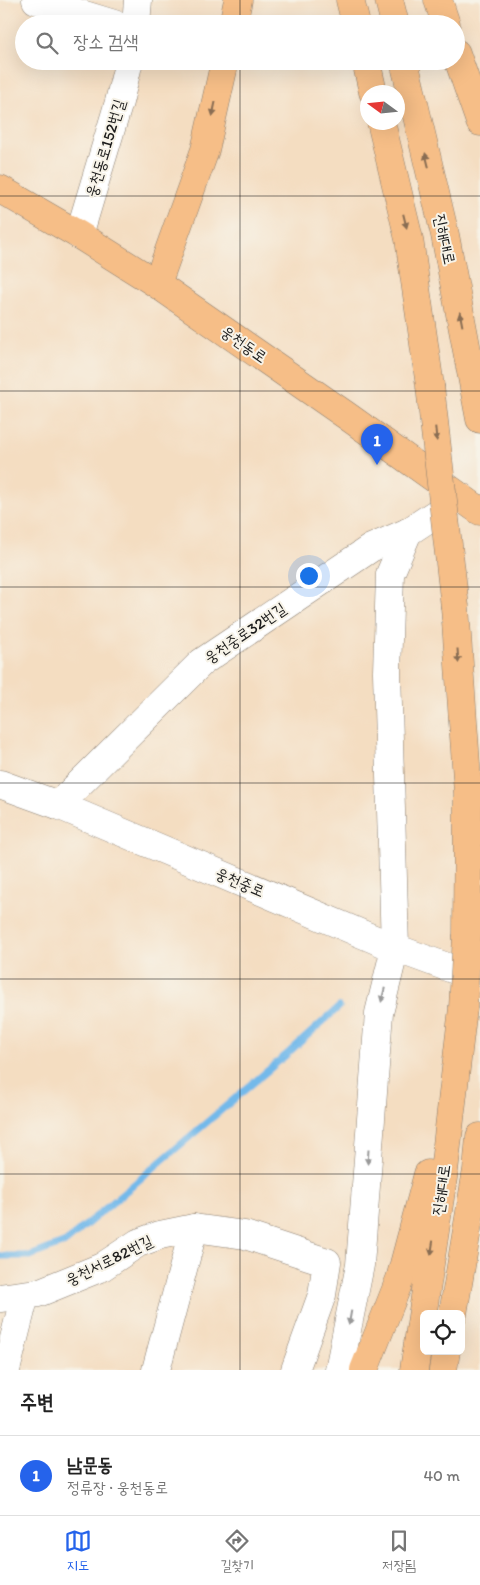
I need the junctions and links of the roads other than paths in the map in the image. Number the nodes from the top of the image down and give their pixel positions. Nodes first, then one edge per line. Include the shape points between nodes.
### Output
1 (36, 0) edge
2 (138, 0) edge
3 (238, 0) edge
4 (350, 0) edge
5 (389, 0) edge
6 (438, 0) edge
7 (85, 15) edge
8 (137, 15) edge
9 (235, 15) edge
10 (354, 15) edge
11 (393, 15) edge
12 (443, 15) edge
13 (127, 70) edge
14 (223, 70) edge
15 (368, 70) edge
16 (406, 70) edge
17 (462, 70) edge
18 (371, 85) edge
19 (480, 122) edge
20 (382, 130) edge
21 (0, 189) edge
22 (79, 235) junction
23 (157, 284) junction
24 (480, 419) edge
25 (470, 504) edge
26 (408, 532) junction
27 (0, 784) edge
28 (58, 805) junction
29 (395, 948) junction
30 (480, 979) edge
31 (455, 1074) junction
32 (480, 1137) edge
33 (194, 1228) junction
34 (13, 1296) edge
35 (454, 1310) edge
36 (445, 1355) edge
37 (6, 1370) edge
38 (156, 1370) edge
39 (295, 1370) edge
40 (339, 1370) edge
41 (364, 1370) edge
42 (414, 1370) edge
43 (443, 1370) edge

1 - 7 street
2 - 8 street
3 - 9 main road
4 - 10 main road
5 - 11 main road
6 - 12 main road
13 - 22 street, 웅천동로152번길
14 -> 23 main road via 205,150
15 - 18 main road
24 -> 16 main road, 진해대로 via 445,235
17 - 19 main road
20 -> 31 main road, 진해대로, bridge via 409,239 430,386 455,608 468,793 467,935
21 - 22 main road, 웅천동로
22 - 23 main road, 웅천동로
23 - 25 main road, 웅천동로
25 - 26 street, 웅천중로32번길
26 - 28 street, 웅천중로32번길 via 371,548 202,662
26 - 29 street via 390,574 387,672
27 - 28 street, 웅천중로
28 - 29 street, 웅천중로
29 - 30 street, 웅천중로
29 -> 40 street via 379,1013 360,1266
31 - 41 main road via 400,1279
31 -> 42 main road, 진해대로
32 - 35 main road, 진해대로
33 - 34 street, 웅천서로82번길 via 160,1235 138,1244 102,1267 38,1293
33 - 38 street
33 - 39 street, 웅천서로82번길 via 245,1235 327,1262 322,1296
34 - 37 street, 웅천서로82번길
36 - 43 main road

